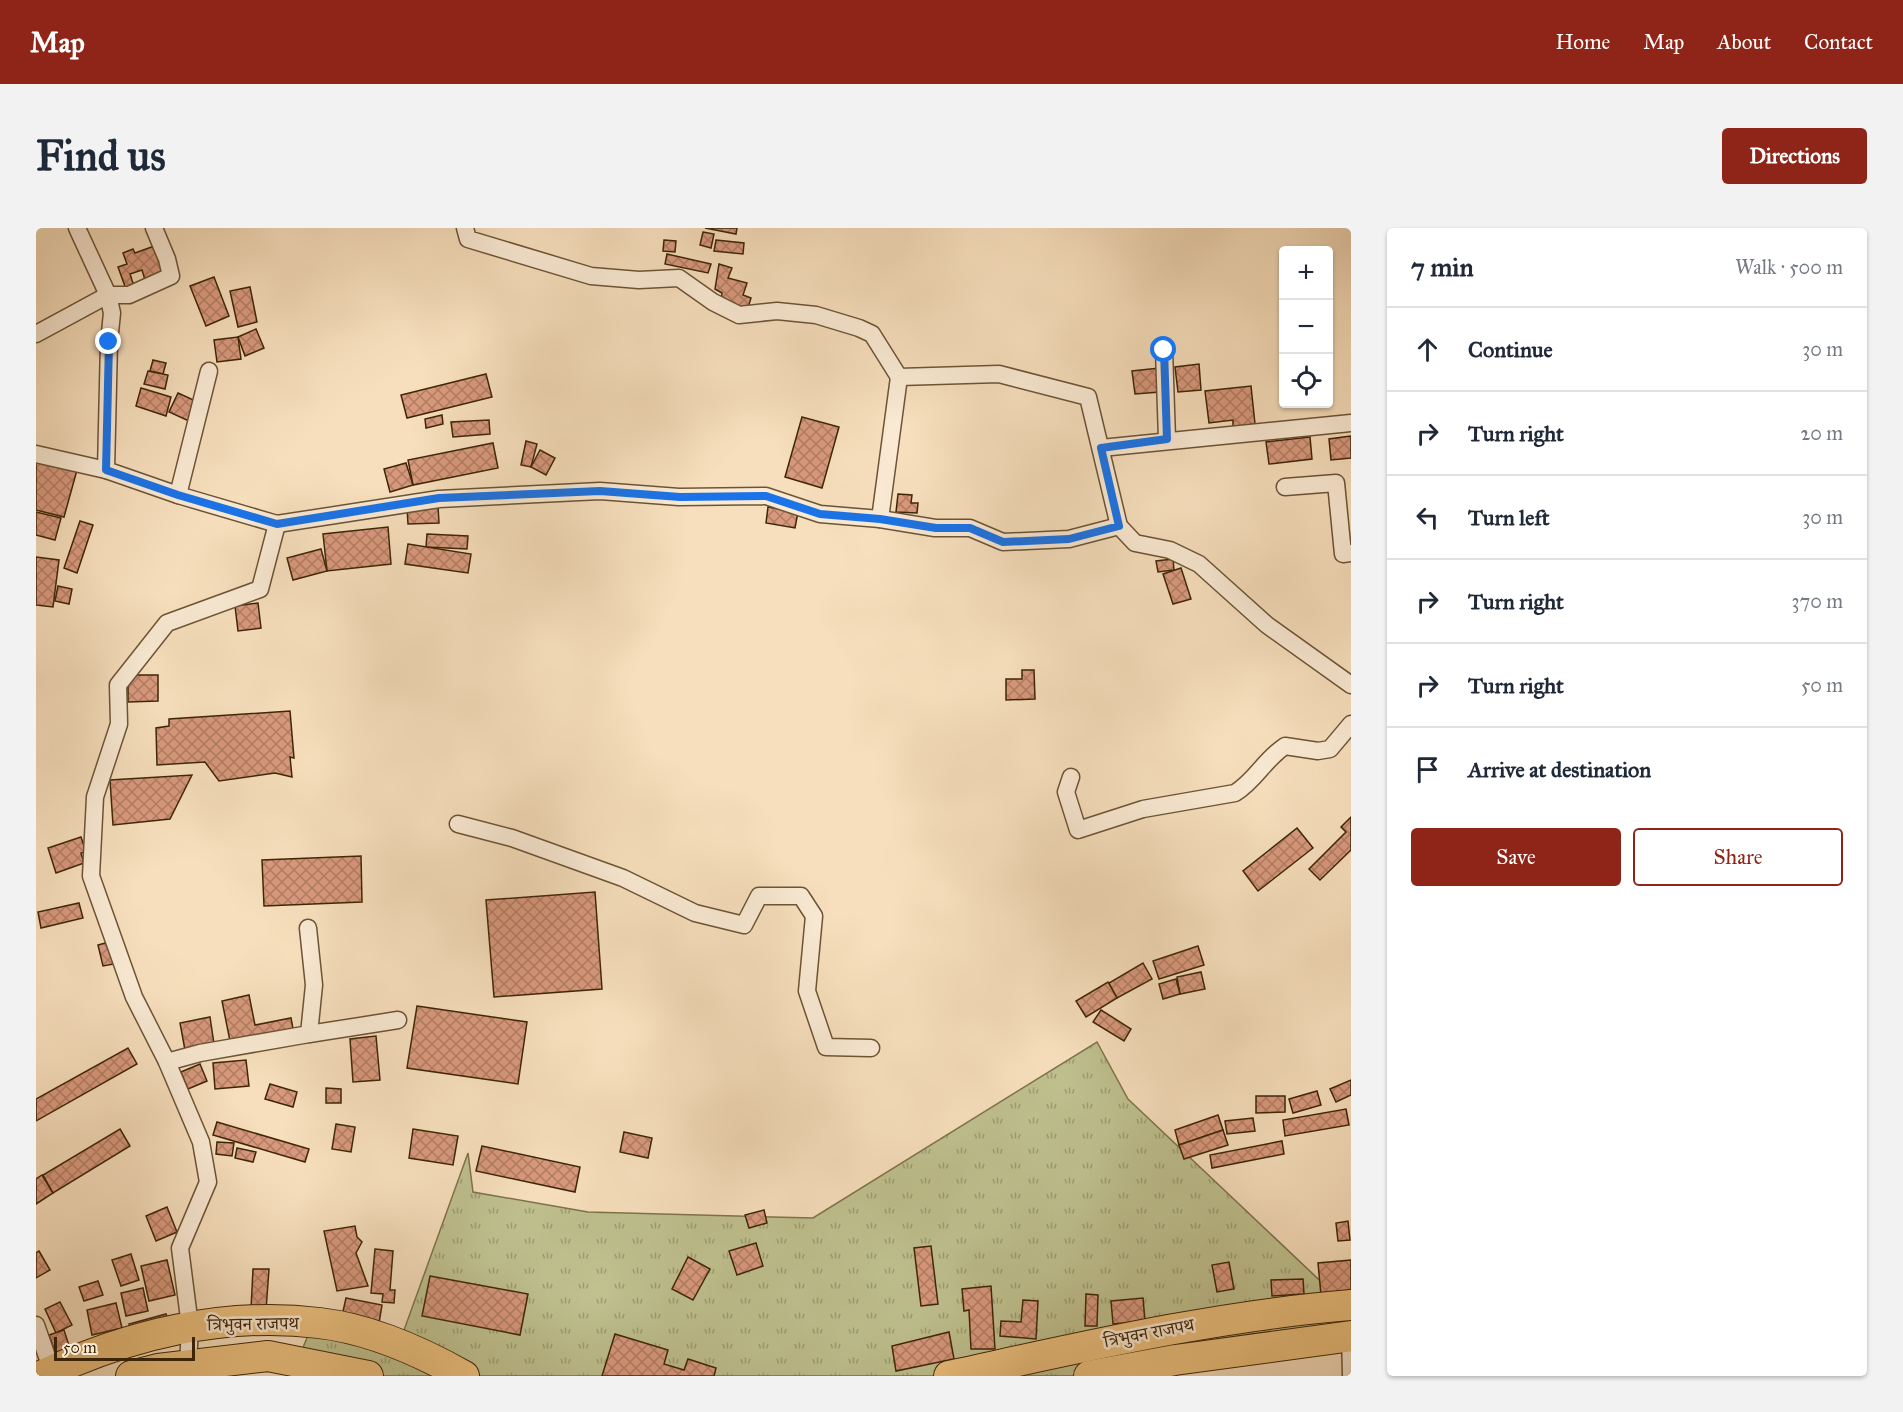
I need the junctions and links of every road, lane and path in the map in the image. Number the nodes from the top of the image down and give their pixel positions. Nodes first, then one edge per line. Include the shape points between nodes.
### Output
1 (77, 228) edge
2 (154, 228) edge
3 (465, 228) edge
4 (108, 295) junction
5 (36, 334) edge
6 (1164, 350) dead end
7 (209, 371) dead end
8 (899, 377) junction
9 (1351, 423) edge
10 (1167, 439) junction
11 (1101, 448) junction
12 (36, 454) edge
13 (106, 470) junction
14 (1285, 487) dead end
15 (178, 495) junction
16 (880, 519) junction
17 (277, 524) junction
18 (1119, 526) junction
19 (1351, 553) edge
20 (1351, 684) edge
21 (1351, 724) edge
22 (1071, 777) dead end
23 (458, 824) dead end
24 (308, 928) dead end
25 (398, 1020) dead end
26 (309, 1034) junction
27 (871, 1048) dead end
28 (167, 1062) junction
29 (1351, 1305) edge
30 (36, 1325) edge
31 (190, 1326) junction
32 (1350, 1336) edge
33 (188, 1365) junction
34 (47, 1373) edge
35 (1351, 1374) edge
36 (131, 1376) edge
37 (368, 1376) edge
38 (464, 1376) edge
39 (949, 1376) edge
40 (1089, 1376) edge

1 - 4 street
2 - 4 street via 171,276 129,295
3 - 8 street via 468,239 591,276 679,278 740,315 777,311 816,315 859,328 872,334
4 - 5 street
4 - 13 street via 112,313
6 - 10 street
7 - 15 street
8 - 11 street via 999,374 1088,397
8 - 16 street
9 - 10 street
10 - 11 street
11 - 18 street
12 - 13 street
13 - 15 street
14 - 19 street via 1336,483 1343,554
15 - 17 street
16 - 17 street via 820,514 766,496 680,497 600,491 439,498
16 - 18 street via 936,528 970,528 1003,542 1069,539
17 - 28 street via 260,589 167,623 118,685 119,724 95,798 91,876 134,997
18 - 20 street via 1135,543 1170,550 1199,564 1267,625
21 - 22 street via 1330,749 1285,746 1269,757 1236,794 1143,809 1078,830 1066,792
23 - 27 street via 523,842 623,878 695,912 744,925 759,896 801,896 814,916 807,991 825,1047
24 - 26 street via 314,985
25 - 26 street
26 - 28 street
28 - 31 street via 201,1142 208,1182 180,1248
29 - 39 highway, त्रिभुवन राजपथ via 1233,1317 1159,1330
30 - 34 street
31 - 33 street
31 - 34 highway, त्रिभुवन राजपथ via 97,1353
31 - 38 highway, त्रिभुवन राजपथ via 269,1321 320,1323 424,1354
32 - 35 street
32 - 40 highway, त्रिभुवन राजपथ
33 - 36 highway, त्रिभुवन राजपथ
33 - 37 highway, त्रिभुवन राजपथ via 268,1356

